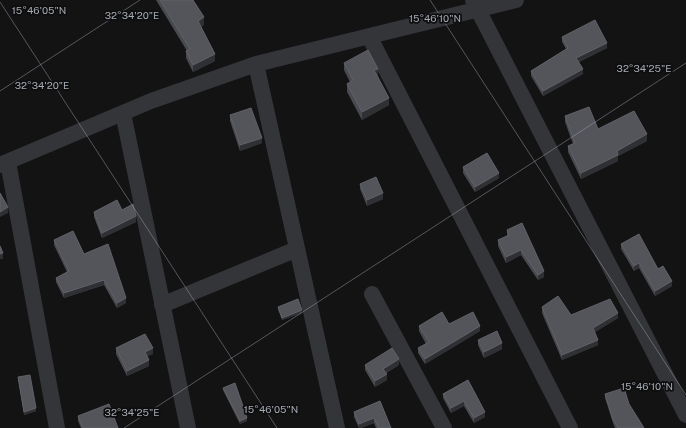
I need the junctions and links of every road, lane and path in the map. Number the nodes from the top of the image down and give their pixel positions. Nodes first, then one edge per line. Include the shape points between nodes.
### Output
1 (516, 0) edge
2 (475, 5) edge
3 (369, 36) junction
4 (256, 64) junction
5 (123, 113) junction
6 (4, 163) edge
7 (297, 249) junction
8 (372, 294) dead end
9 (162, 305) junction
10 (686, 415) edge
11 (57, 428) edge
12 (188, 428) edge
13 (337, 428) edge
14 (444, 428) edge
15 (570, 428) edge

1 - 2 street
2 - 3 street
2 - 10 street
3 - 4 street
3 - 15 street
4 - 5 street
4 - 7 street
5 - 6 street
5 - 9 street
6 - 11 street
7 - 9 street
7 - 13 street
8 - 14 street
9 - 12 street

